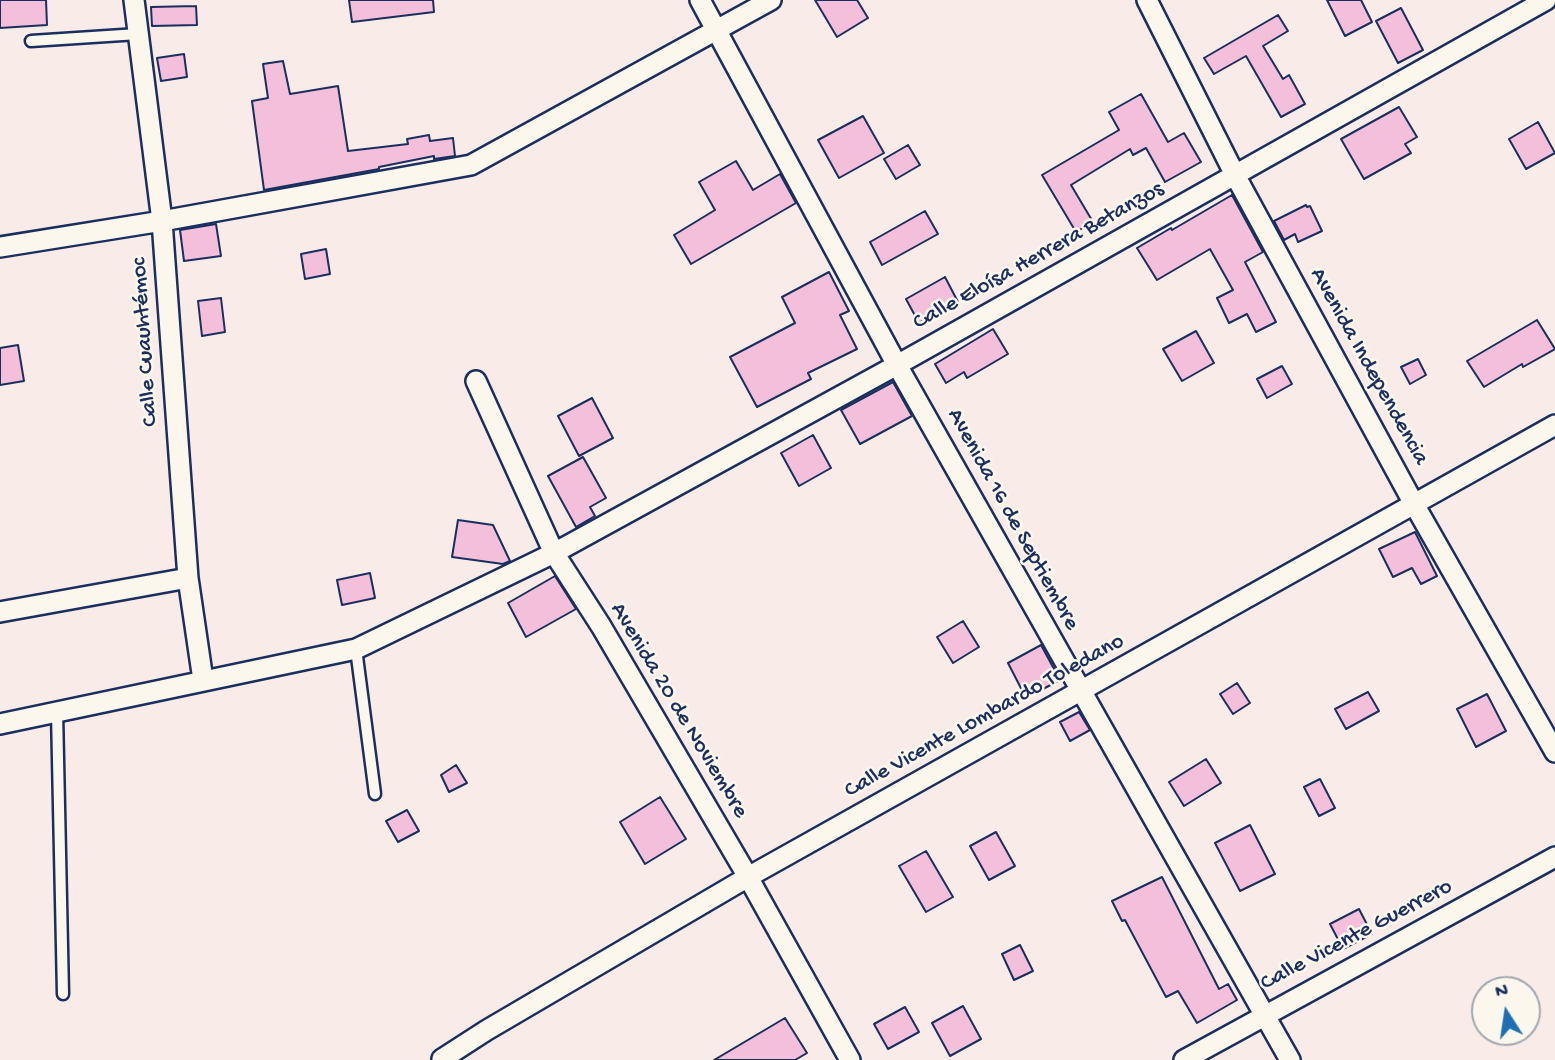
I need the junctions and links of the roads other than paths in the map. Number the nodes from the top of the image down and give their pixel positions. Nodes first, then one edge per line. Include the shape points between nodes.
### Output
1 (134, 0) edge
2 (700, 0) edge
3 (771, 0) edge
4 (1147, 0) edge
5 (1546, 0) edge
6 (717, 29) junction
7 (138, 34) junction
8 (31, 41) dead end
9 (1235, 175) junction
10 (162, 220) junction
11 (0, 247) edge
12 (897, 365) junction
13 (476, 380) dead end
14 (1555, 425) edge
15 (1414, 504) junction
16 (554, 553) junction
17 (188, 578) junction
18 (0, 612) edge
19 (356, 649) junction
20 (203, 680) junction
21 (1080, 692) junction
22 (57, 712) junction
23 (0, 724) edge
24 (1555, 752) edge
25 (375, 794) dead end
26 (1555, 857) edge
27 (748, 877) junction
28 (63, 994) dead end
29 (1264, 1015) junction
30 (442, 1059) edge
31 (850, 1060) edge
32 (1184, 1060) edge
33 (1290, 1060) edge

1 - 7 street, Calle Cuauhtémoc
2 - 6 street, Avenida 16 de Septiembre
3 - 6 street
4 - 9 street, Avenida Independencia
5 - 9 street, Calle Eloísa Herrera Betanzos
6 - 10 street via 471,165
6 - 12 street, Avenida 16 de Septiembre
7 - 8 lane
7 - 10 street, Calle Cuauhtémoc
9 - 12 street, Calle Eloísa Herrera Betanzos
9 - 15 street, Avenida Independencia
10 - 11 street
10 - 17 street, Calle Cuauhtémoc
12 - 16 street, Calle Eloísa Herrera Betanzos
12 - 21 street, Avenida 16 de Septiembre
13 - 16 street, Avenida 20 de Noviembre
14 - 15 street, Calle Vicente Lombardo Toledano
15 - 21 street, Calle Vicente Lombardo Toledano
15 - 24 street, Avenida Independencia
16 - 19 street, Calle Eloísa Herrera Betanzos
16 - 27 street, Avenida 20 de Noviembre
17 - 18 street
17 - 20 street, Calle Cuauhtémoc
19 - 20 street, Calle Eloísa Herrera Betanzos
19 - 25 lane
20 - 22 street, Calle Eloísa Herrera Betanzos
21 - 27 street, Calle Vicente Lombardo Toledano
21 - 29 street, Avenida 16 de Septiembre
22 - 23 street, Calle Eloísa Herrera Betanzos
22 - 28 lane
26 - 29 street, Calle Vicente Guerrero
27 - 30 street, Calle Vicente Lombardo Toledano
27 - 31 street, Avenida 20 de Noviembre
29 - 32 street, Calle Vicente Guerrero
29 - 33 street, Avenida 16 de Septiembre

